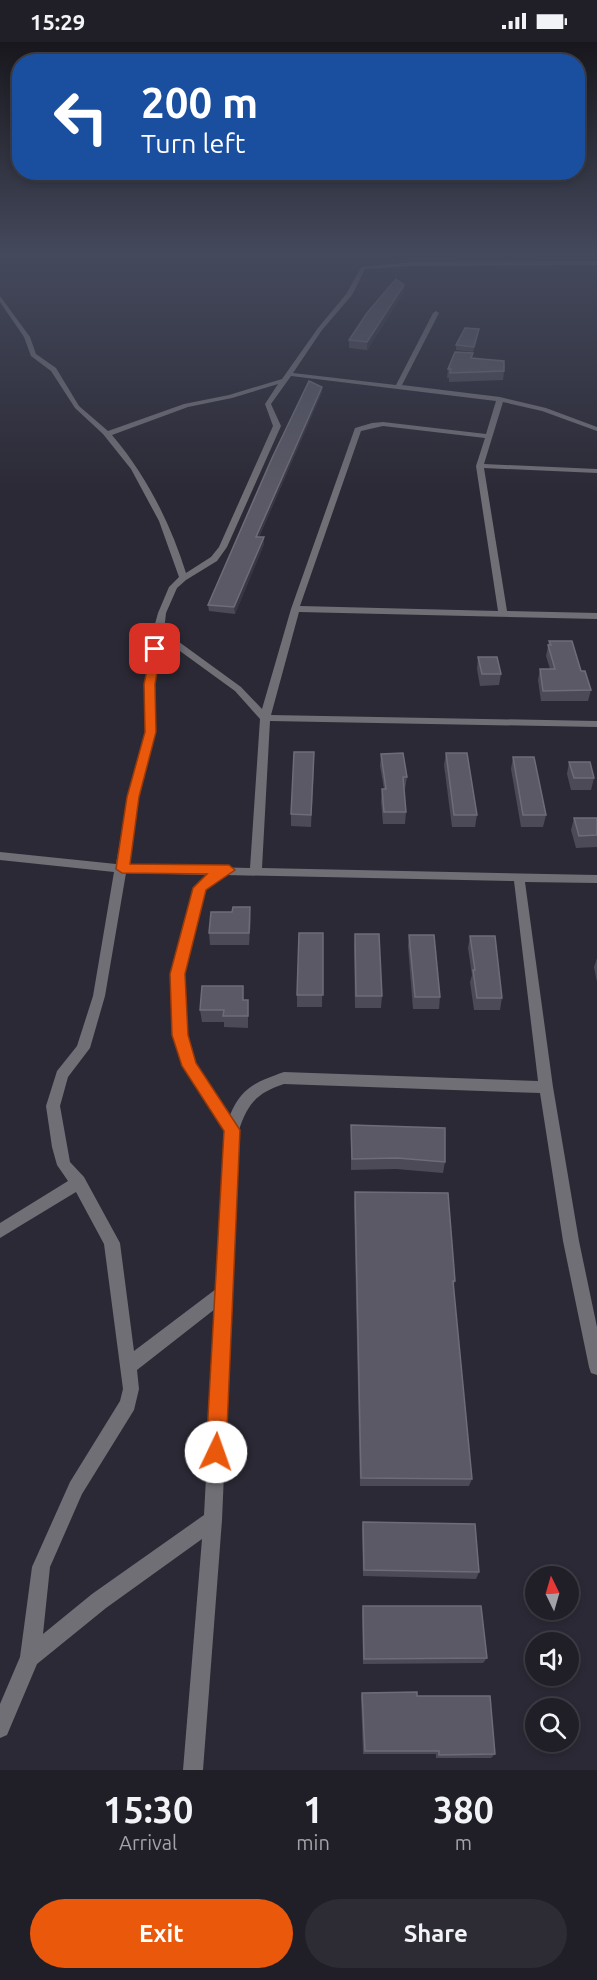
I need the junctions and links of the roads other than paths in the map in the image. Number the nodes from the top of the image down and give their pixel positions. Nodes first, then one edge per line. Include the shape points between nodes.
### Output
1 (25, 334) edge
2 (320, 334) edge
3 (425, 334) edge
4 (287, 377) junction
5 (398, 387) junction
6 (500, 399) junction
7 (597, 429) edge
8 (107, 434) junction
9 (489, 436) junction
10 (480, 466) junction
11 (597, 471) edge
12 (183, 578) junction
13 (297, 609) junction
14 (503, 614) junction
15 (597, 616) edge
16 (158, 631) junction
17 (265, 718) junction
18 (597, 724) edge
19 (0, 856) edge
20 (122, 869) junction
21 (229, 870) junction
22 (256, 870) junction
23 (519, 878) junction
24 (597, 879) edge
25 (546, 1087) junction
26 (232, 1130) junction
27 (79, 1182) junction
28 (0, 1231) edge
29 (225, 1292) junction
30 (128, 1366) junction
31 (597, 1367) edge
32 (213, 1520) junction
33 (30, 1657) junction
34 (0, 1728) edge
35 (193, 1770) edge

1 - 8 street via 33,355 54,367 74,403
2 - 4 street
3 - 5 street
4 - 5 street
4 - 8 street via 230,397 186,405
4 - 12 street via 268,404 277,426 223,547 214,559
5 - 6 street
6 - 7 street via 544,409
6 - 9 street
8 - 12 street via 127,457 161,513
9 - 10 street
9 - 13 street via 383,424 358,430
10 - 11 street
10 - 14 street
12 - 16 street via 173,587
13 - 14 street
13 - 17 street
14 - 15 street
16 - 17 street via 238,689
16 - 20 street via 150,684 151,732 133,797
17 - 18 street
17 - 22 street
19 - 20 street
20 - 21 street
20 - 27 street via 99,996 83,1048 62,1075 53,1106 64,1165
21 - 22 street
21 - 26 street via 200,888 177,974 180,1035 189,1066
22 - 23 street
23 - 24 street
23 - 25 street
25 - 26 street via 284,1078 257,1086 240,1104
25 - 31 street via 571,1241
26 - 29 street
27 - 28 street
27 - 30 street via 112,1242
29 - 30 street
29 - 32 street
30 - 33 street via 128,1404 76,1488 41,1567
32 - 33 street via 99,1601
32 - 35 street
33 - 34 street

